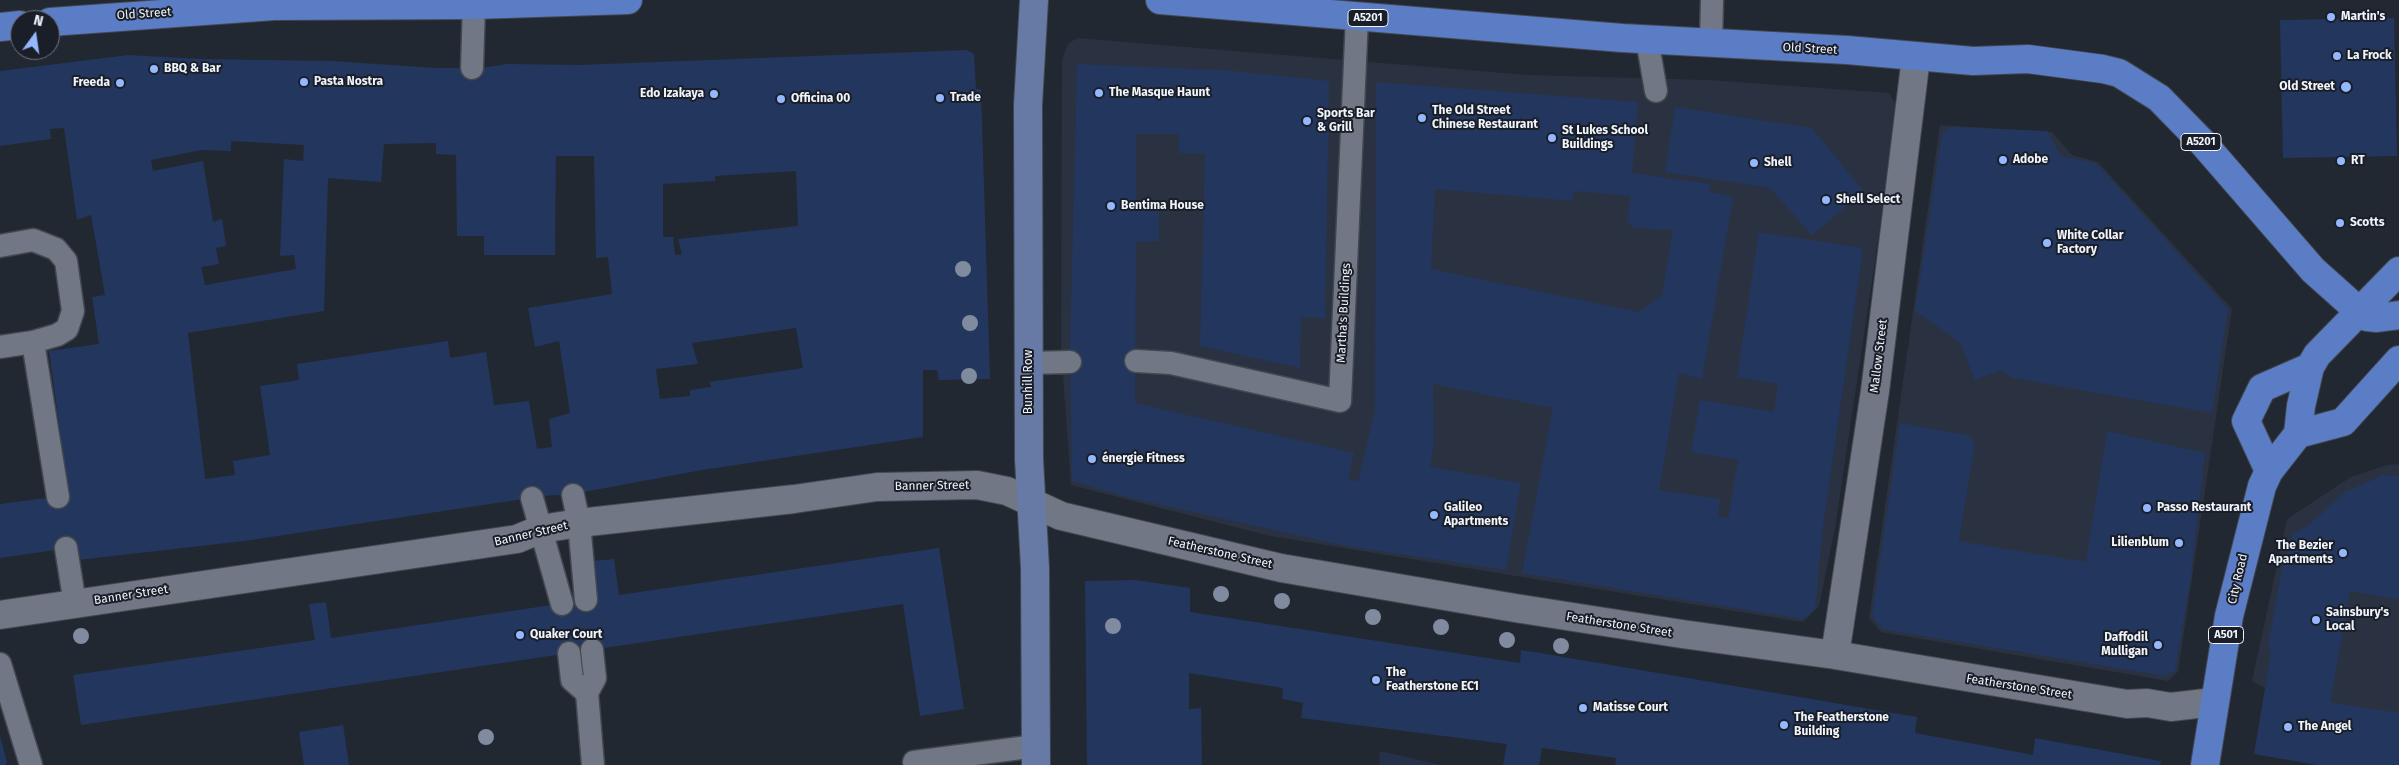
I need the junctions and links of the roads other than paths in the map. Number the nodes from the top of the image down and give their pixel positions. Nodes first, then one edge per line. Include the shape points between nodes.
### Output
1 (628, 0) edge
2 (1034, 0) edge
3 (1160, 0) edge
4 (1712, 0) edge
5 (474, 5) junction
6 (1357, 17) junction
7 (60, 21) edge
8 (1647, 39) junction
9 (1711, 43) junction
10 (1916, 57) junction
11 (472, 68) dead end
12 (1656, 91) dead end
13 (0, 246) edge
14 (2399, 271) edge
15 (2360, 312) junction
16 (2399, 315) edge
17 (32, 342) junction
18 (0, 347) edge
19 (2399, 360) edge
20 (1136, 361) dead end
21 (1070, 362) dead end
22 (1030, 363) junction
23 (2310, 366) junction
24 (2298, 434) junction
25 (2269, 471) junction
26 (573, 495) dead end
27 (58, 497) dead end
28 (532, 498) dead end
29 (1030, 503) junction
30 (579, 523) junction
31 (541, 530) junction
32 (66, 548) dead end
33 (586, 600) dead end
34 (76, 604) junction
35 (562, 604) dead end
36 (0, 615) edge
37 (592, 650) dead end
38 (569, 653) dead end
39 (1835, 655) junction
40 (0, 664) edge
41 (587, 693) junction
42 (2214, 702) junction
43 (1036, 755) edge
44 (914, 762) dead end
45 (31, 765) edge
46 (594, 765) edge
47 (2205, 765) edge

1 - 5 main road, Old Street
2 - 22 main road, Bunhill Row via 1028,105
3 - 6 main road, Old Street / A5201
4 - 9 lane
5 - 7 main road, Old Street via 274,6
5 - 11 lane
6 - 8 main road, Old Street / A5201
6 - 20 lane, Martha's Buildings via 1340,401 1171,363
8 - 9 main road, Old Street / A5201
8 - 12 lane
9 - 10 main road, Old Street / A5201
10 - 15 main road, Old Street / A5201 via 2071,63 2119,73 2141,85 2159,98 2202,142 2313,270
10 - 39 street, Mallow Street via 1875,391
13 - 17 lane via 33,240 56,249 66,261 73,311 67,329
14 - 15 main road
15 - 16 main road, A5201 via 2377,318
15 - 23 main road
17 - 18 lane
17 - 27 lane
19 - 24 main road via 2343,422
21 - 22 lane
22 - 29 main road, Bunhill Row
23 - 24 main road
23 - 25 main road via 2262,388 2246,421
24 - 25 main road, City Road / A501
25 - 42 main road, City Road / A501 via 2240,568
26 - 30 lane
28 - 31 lane
29 - 30 street, Banner Street via 992,486 877,487
29 - 39 street, Featherstone Street via 1061,516 1282,568 1569,617
29 - 43 main road, Bunhill Row via 1035,568
30 - 31 street, Banner Street
30 - 33 lane
31 - 34 street, Banner Street via 517,539
31 - 35 lane
32 - 34 lane
34 - 36 street, Banner Street
37 - 41 lane via 595,678
38 - 41 lane via 572,680
39 - 42 street, Featherstone Street via 2127,704 2171,707
40 - 45 lane
41 - 46 lane
42 - 47 main road, City Road / A501
43 - 44 lane

